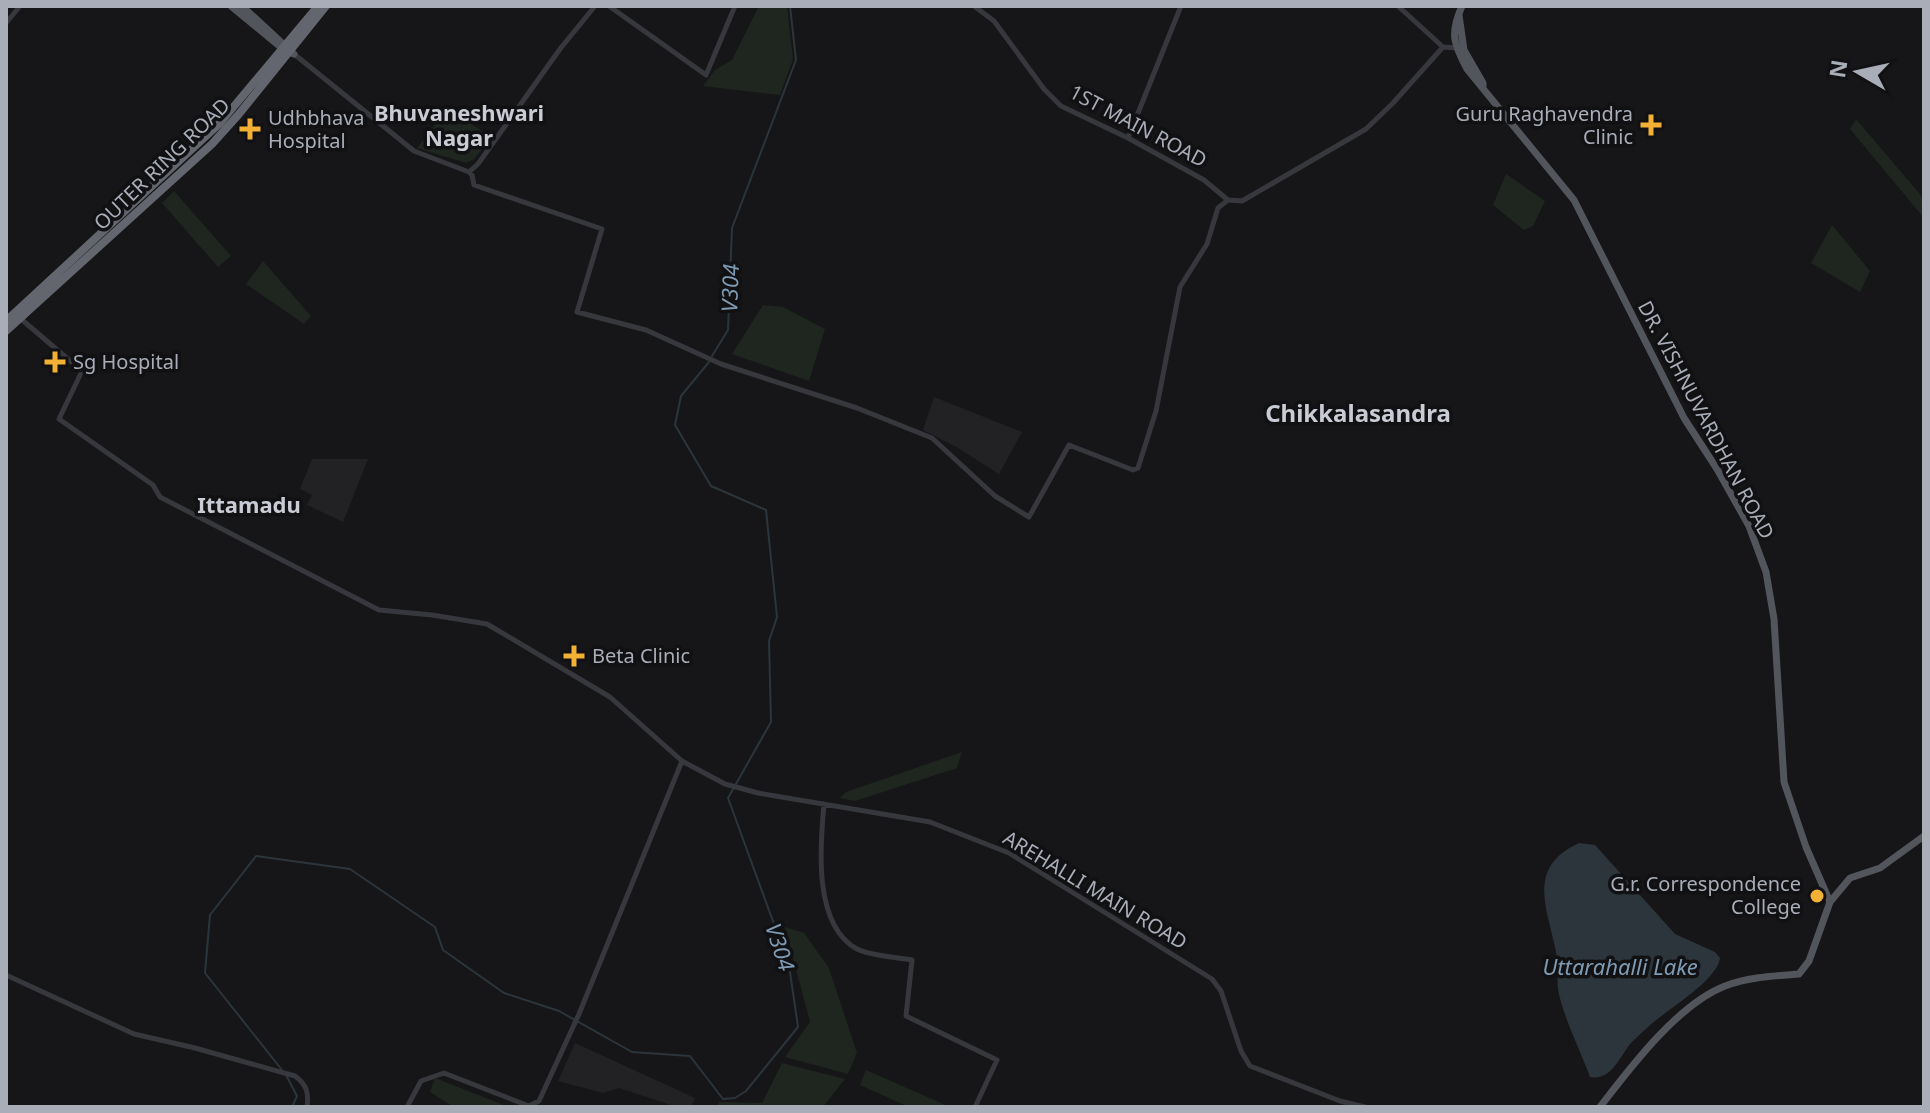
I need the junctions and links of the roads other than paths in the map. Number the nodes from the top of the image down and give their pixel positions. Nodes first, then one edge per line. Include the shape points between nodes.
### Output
1 (20, 6) edge
2 (231, 6) edge
3 (242, 6) edge
4 (318, 6) edge
5 (326, 6) edge
6 (595, 6) edge
7 (609, 6) edge
8 (735, 6) edge
9 (974, 6) edge
10 (1181, 6) edge
11 (1398, 6) edge
12 (1462, 6) edge
13 (6, 23) edge
14 (1443, 47) junction
15 (1460, 49) junction
16 (289, 50) junction
17 (1128, 138) junction
18 (469, 172) junction
19 (1228, 200) junction
20 (18, 315) junction
21 (6, 321) edge
22 (6, 331) edge
23 (682, 761) junction
24 (824, 804) junction
25 (1924, 836) edge
26 (1830, 902) junction
27 (6, 975) edge
28 (307, 1107) edge
29 (407, 1107) edge
30 (975, 1107) edge
31 (1365, 1107) edge
32 (1600, 1107) edge

1 - 13 street
2 - 16 main road
3 - 16 main road
4 - 16 highway, OUTER RING ROAD
5 - 16 highway, OUTER RING ROAD
6 - 18 street
7 - 8 street via 706,75
9 - 17 street, 1ST MAIN ROAD via 994,21 1061,106
10 - 17 street
11 - 14 street
12 - 15 main road via 1453,31
14 - 15 street
14 - 19 street via 1372,124 1242,201
15 - 26 main road, DR. VISHNUVARDHAN ROAD via 1467,69 1574,200 1684,418 1749,526 1766,572 1774,619 1784,782
16 - 18 street via 414,151
16 - 20 highway, OUTER RING ROAD
17 - 19 street, 1ST MAIN ROAD via 1204,180
18 - 19 street via 474,185 602,229 577,312 646,330 715,362 932,438 995,496 1029,517 1069,445 1135,471 1139,466 1156,411 1180,287 1207,244 1218,208
20 - 21 highway, OUTER RING ROAD
20 - 22 highway, OUTER RING ROAD
20 - 23 street, AREHALLI MAIN ROAD via 82,371 59,419 153,485 160,497 379,610 487,624 616,701
23 - 24 street, AREHALLI MAIN ROAD via 741,789
23 - 29 street via 543,1095 533,1105 444,1073 421,1081
24 - 30 street via 819,848 828,910 838,934 858,950 912,960 906,1016 997,1060
24 - 31 street, AREHALLI MAIN ROAD via 930,822 1014,856 1212,979 1250,1066
25 - 26 main road via 1880,868 1853,875
26 - 32 main road via 1809,961 1799,974 1736,982 1708,995 1664,1031
27 - 28 street via 134,1034 295,1076 309,1094

